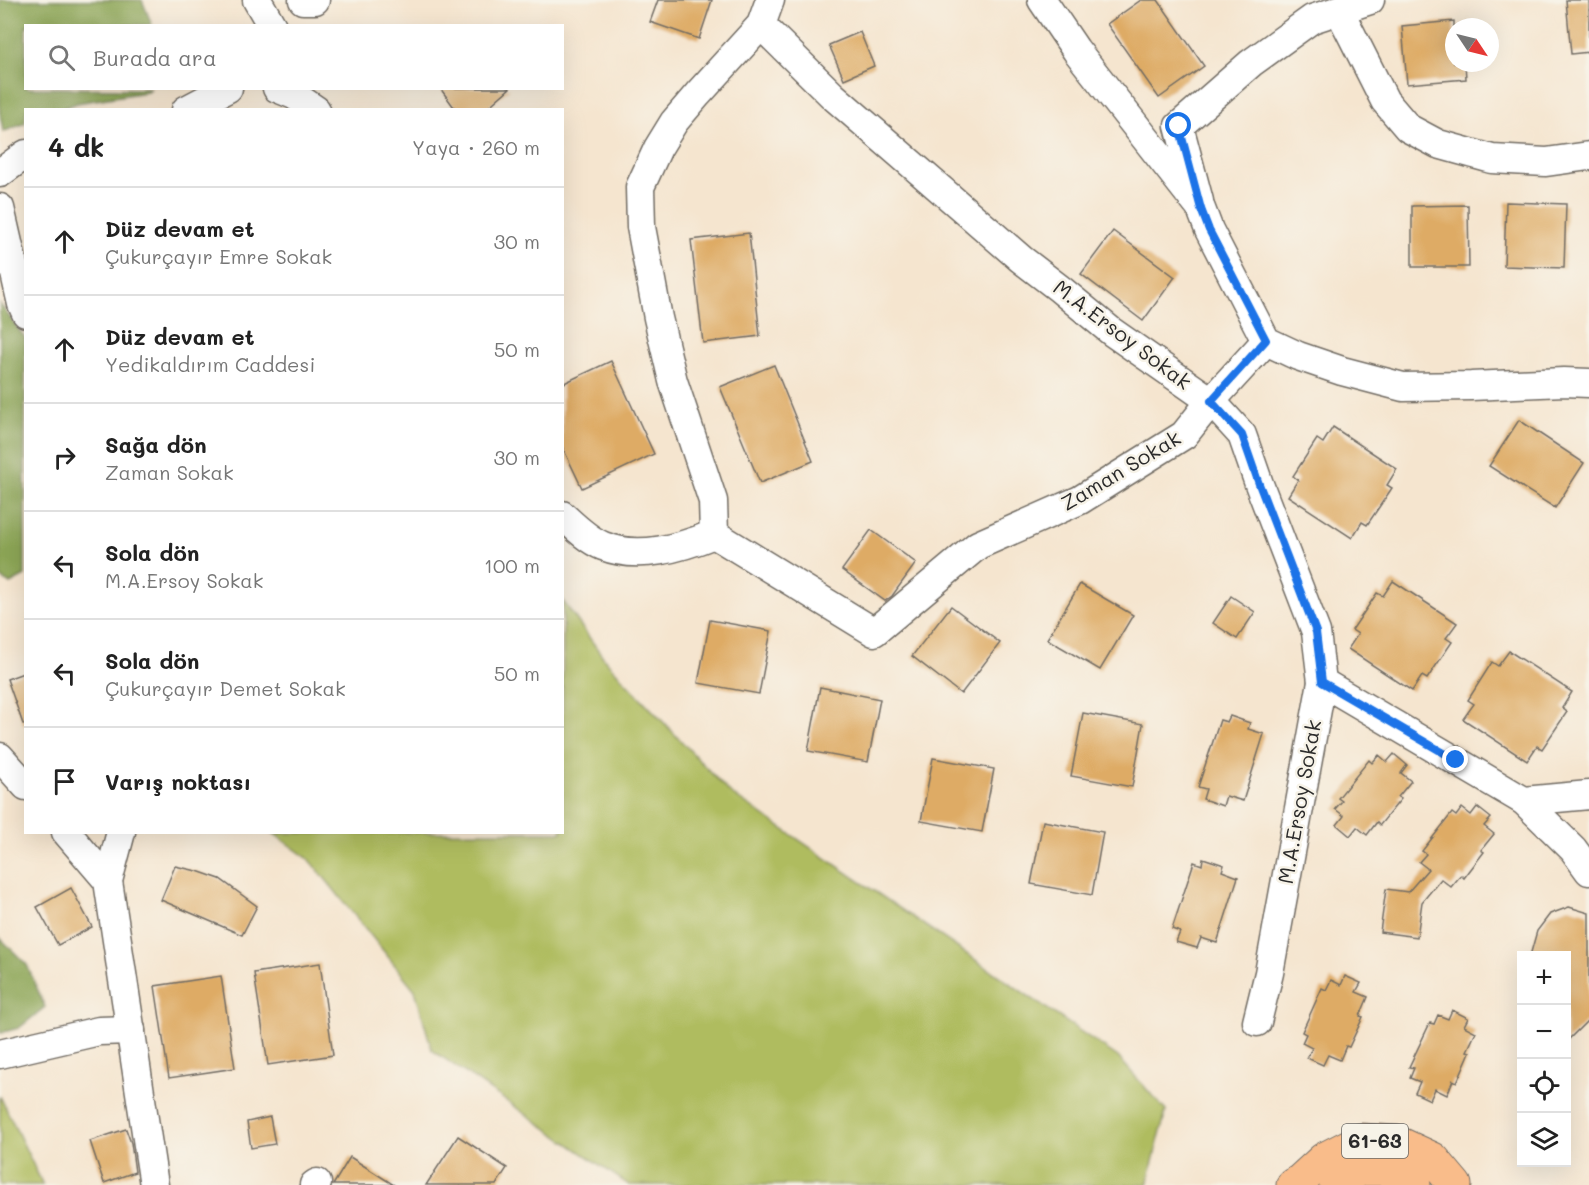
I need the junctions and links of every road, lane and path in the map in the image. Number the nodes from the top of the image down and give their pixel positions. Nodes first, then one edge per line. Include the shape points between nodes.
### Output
1 (257, 0) edge
2 (303, 0) edge
3 (315, 0) edge
4 (1042, 0) edge
5 (1370, 0) edge
6 (1339, 10) junction
7 (765, 13) edge
8 (271, 24) edge
9 (224, 90) edge
10 (282, 90) edge
11 (313, 90) edge
12 (190, 108) edge
13 (313, 108) edge
14 (324, 108) edge
15 (24, 155) edge
16 (1589, 156) edge
17 (0, 173) edge
18 (0, 208) edge
19 (1201, 209) junction
20 (24, 308) edge
21 (1266, 340) junction
22 (1589, 383) edge
23 (1211, 401) junction
24 (564, 516) edge
25 (714, 534) junction
26 (1322, 682) junction
27 (0, 757) edge
28 (24, 784) edge
29 (1589, 795) edge
30 (1524, 801) junction
31 (68, 834) edge
32 (120, 834) edge
33 (1589, 871) edge
34 (108, 880) junction
35 (1257, 1022) dead end
36 (131, 1030) junction
37 (0, 1054) edge
38 (154, 1185) edge
39 (1293, 1185) edge
40 (1336, 1185) edge
41 (1414, 1185) edge
42 (1455, 1185) edge

1 - 8 street
2 - 3 street
4 - 19 street via 1076,50
5 - 6 street
6 - 16 street via 1384,102 1408,128 1438,144 1492,159 1546,162
6 - 19 street via 1311,19 1251,63 1179,126
7 - 23 street, M.A.Ersoy Sokak via 833,96 1021,260 1112,332
7 - 25 street via 674,122 640,187 641,227 658,318 673,381 713,501
9 - 12 street
10 - 13 street
11 - 14 street
15 - 17 street
18 - 20 street
19 - 21 street
21 - 22 street via 1298,356 1402,387
21 - 23 street, Zaman Sokak
23 - 25 street, Zaman Sokak via 1184,435 1080,500 978,545 874,632
23 - 26 street, M.A.Ersoy Sokak via 1242,435 1316,632
24 - 25 street via 602,546 626,551 656,551
26 - 30 street
26 - 35 street, M.A.Ersoy Sokak
27 - 28 street
29 - 30 street
30 - 33 street via 1573,849
31 - 34 street
32 - 34 street
34 - 36 street
36 - 37 street via 99,1031
36 - 38 street
39 - 42 main road, 61-63 via 1324,1159 1361,1140 1396,1142 1433,1159
40 - 41 main road, 61-63 via 1360,1169 1396,1169

